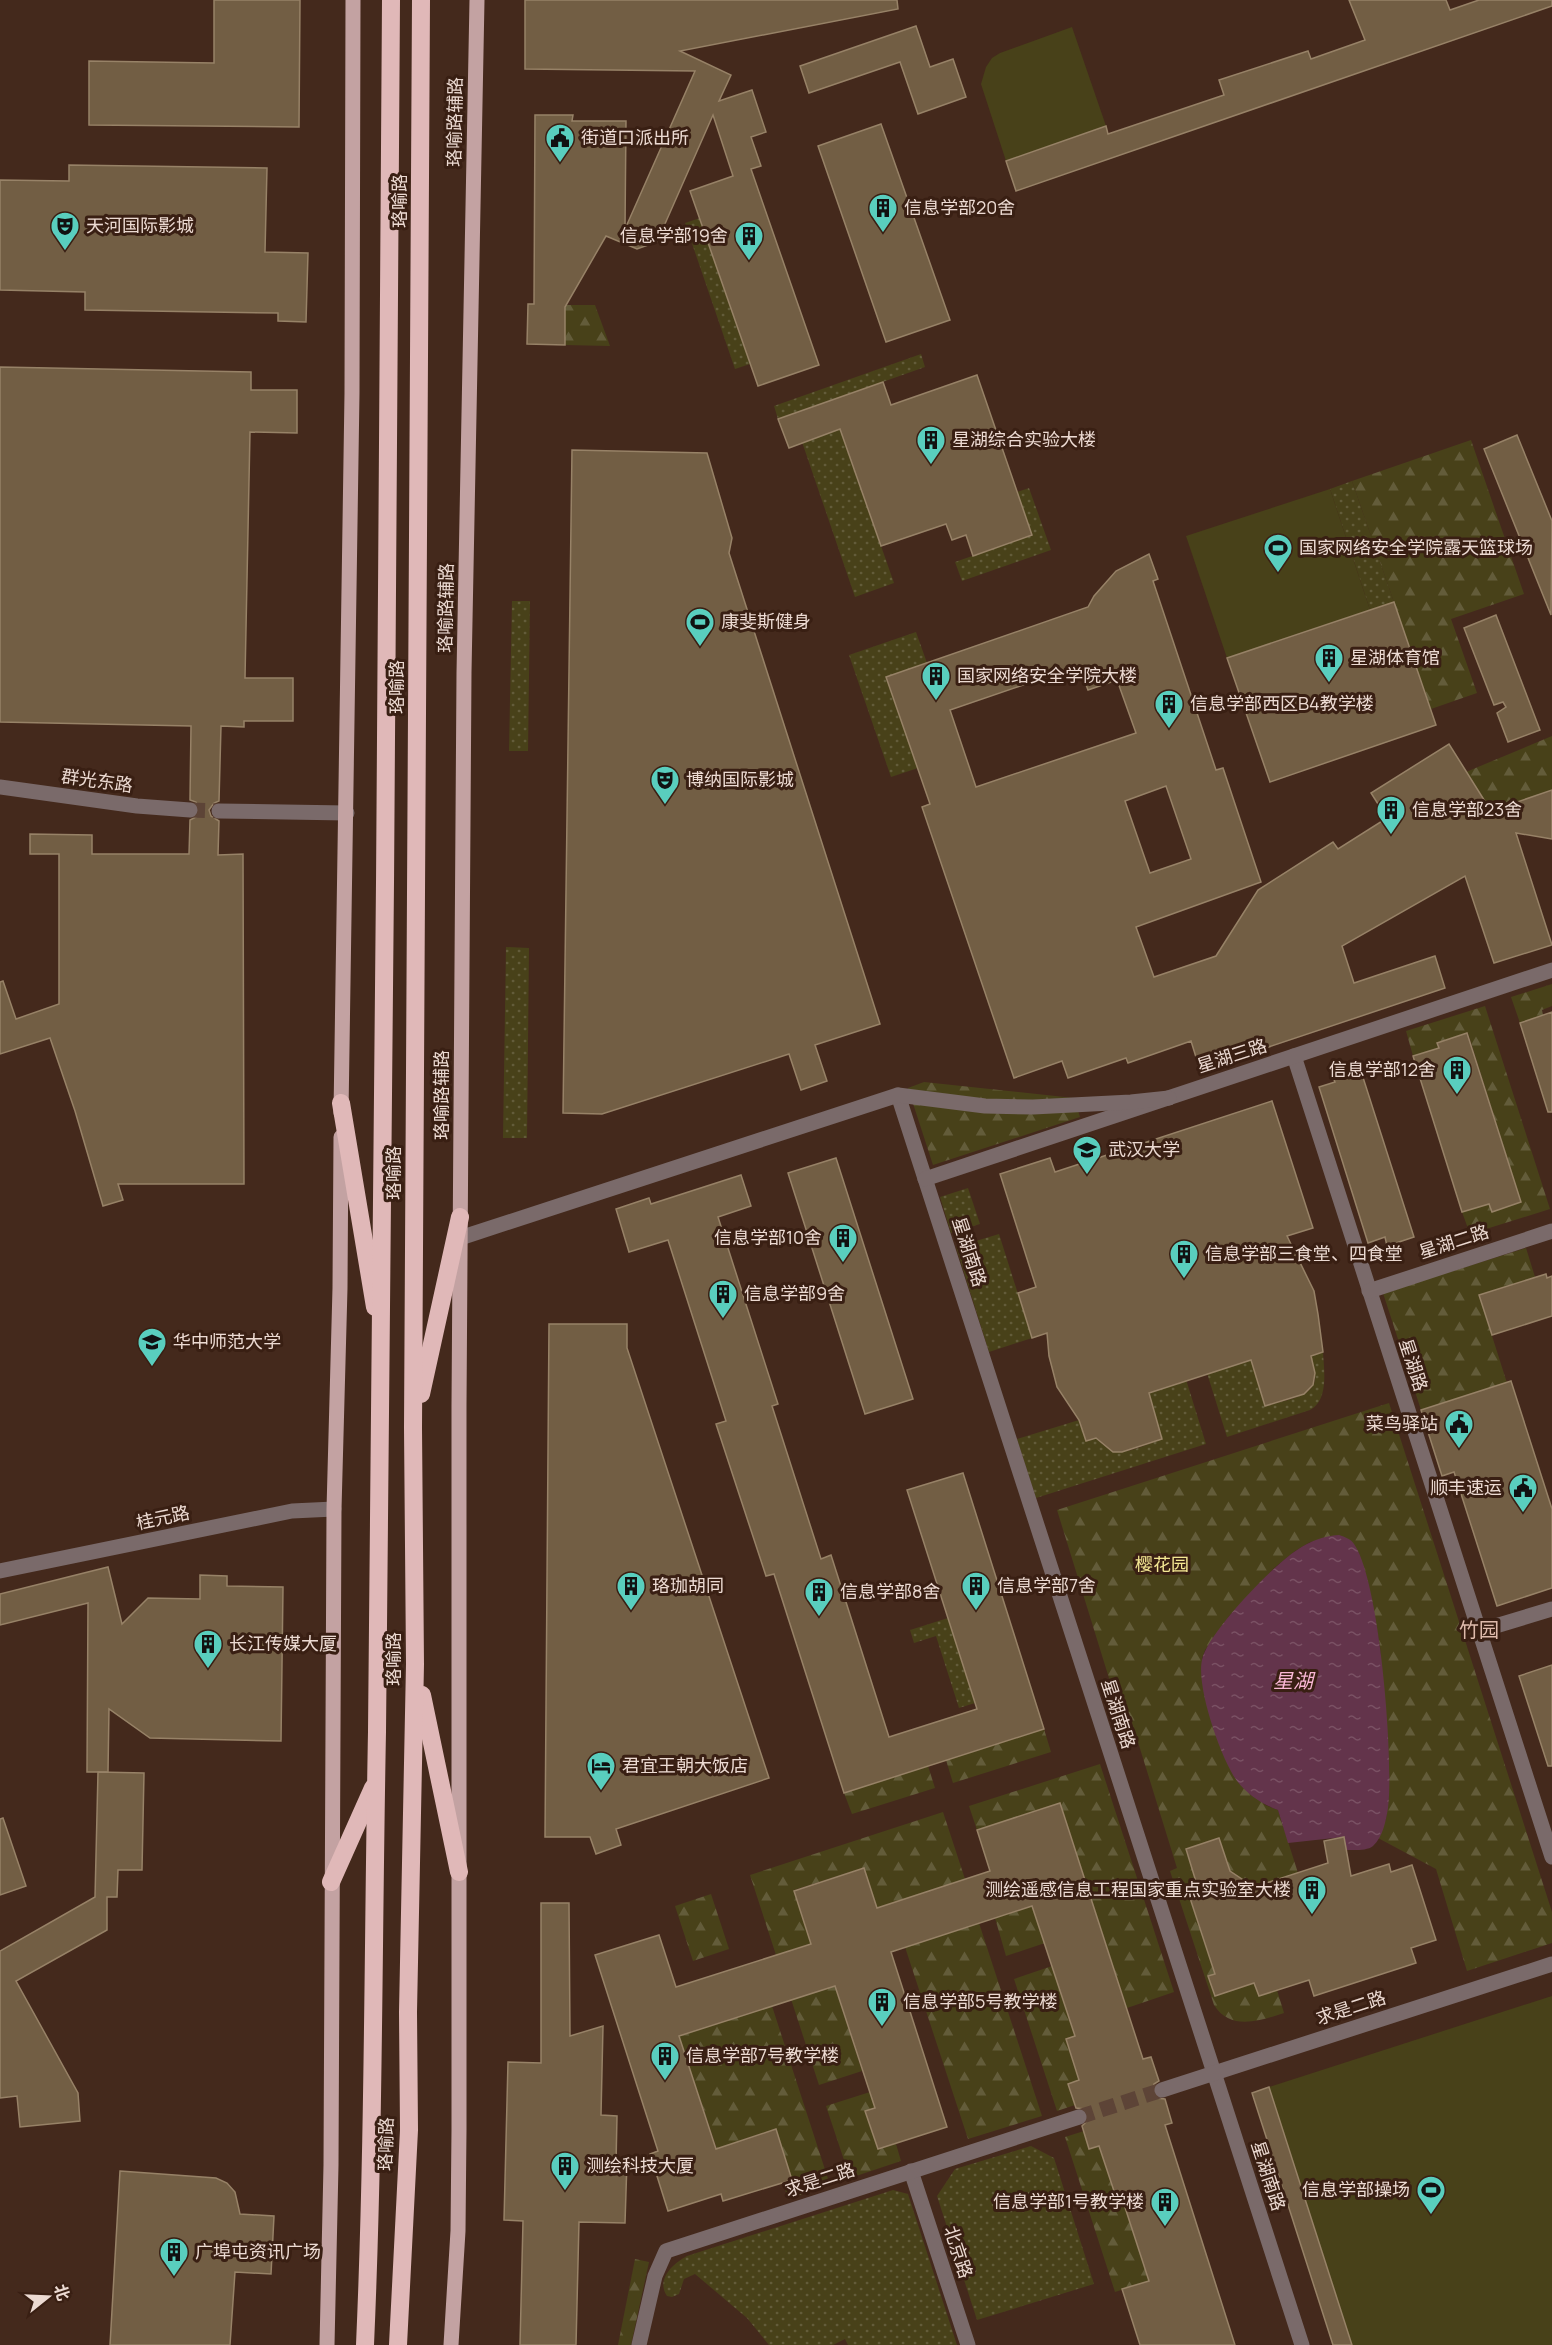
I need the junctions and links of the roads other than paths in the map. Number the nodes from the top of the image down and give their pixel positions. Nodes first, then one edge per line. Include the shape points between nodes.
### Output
1 (353, 0) edge
2 (392, 0) edge
3 (422, 0) edge
4 (477, 0) edge
5 (0, 787) edge
6 (190, 810) tunnel mouth
7 (219, 812) tunnel mouth
8 (347, 813) junction
9 (1552, 970) edge
10 (1294, 1056) junction
11 (898, 1095) junction
12 (1168, 1098) junction
13 (341, 1103) junction
14 (925, 1179) junction
15 (460, 1217) junction
16 (1552, 1231) edge
17 (460, 1238) junction
18 (1369, 1291) junction
19 (383, 1359) junction
20 (413, 1428) junction
21 (334, 1509) junction
22 (0, 1571) edge
23 (1552, 1609) edge
24 (1479, 1631) junction
25 (415, 1664) junction
26 (376, 1781) junction
27 (1552, 1857) edge
28 (459, 1872) junction
29 (331, 1882) junction
30 (1552, 1964) edge
31 (1214, 2073) junction
32 (1162, 2090) tunnel mouth
33 (1079, 2117) tunnel mouth
34 (911, 2171) junction
35 (327, 2345) edge
36 (365, 2345) edge
37 (398, 2345) edge
38 (452, 2345) edge
39 (639, 2345) edge
40 (968, 2345) edge
41 (1302, 2345) edge

1 - 8 main road
2 - 19 highway, 珞喻路
3 - 20 highway, 珞喻路
4 - 15 main road, 珞喻路辅路 via 464,673
5 - 6 street, 群光东路
7 - 8 street
8 - 13 main road
9 - 10 street, 星湖三路
10 - 12 street, 星湖三路
10 - 18 street, 星湖路
11 - 12 street via 985,1106 1033,1107
11 - 14 street, 星湖南路
11 - 17 street
12 - 14 street, 星湖三路
13 - 19 highway
13 - 21 main road
14 - 31 street, 星湖南路
15 - 17 main road, 珞喻路辅路
15 - 20 highway
16 - 18 street, 星湖二路
17 - 28 main road, 珞喻路辅路
18 - 24 street, 星湖路
19 - 26 highway, 珞喻路
20 - 25 highway, 珞喻路
21 - 22 street, 桂元路 via 292,1511
21 - 29 main road
23 - 24 street
24 - 27 street, 星湖路
25 - 28 highway
25 - 37 highway, 珞喻路 via 409,2130
26 - 29 highway
26 - 36 highway, 珞喻路 via 373,2128
28 - 38 main road, 珞喻路辅路 via 458,2231
29 - 35 main road
30 - 31 street, 求是二路
31 - 32 street, 求是二路
31 - 41 street, 星湖南路
33 - 34 street, 求是二路
34 - 39 street, 求是二路 via 666,2251 655,2276
34 - 40 street, 北京路

